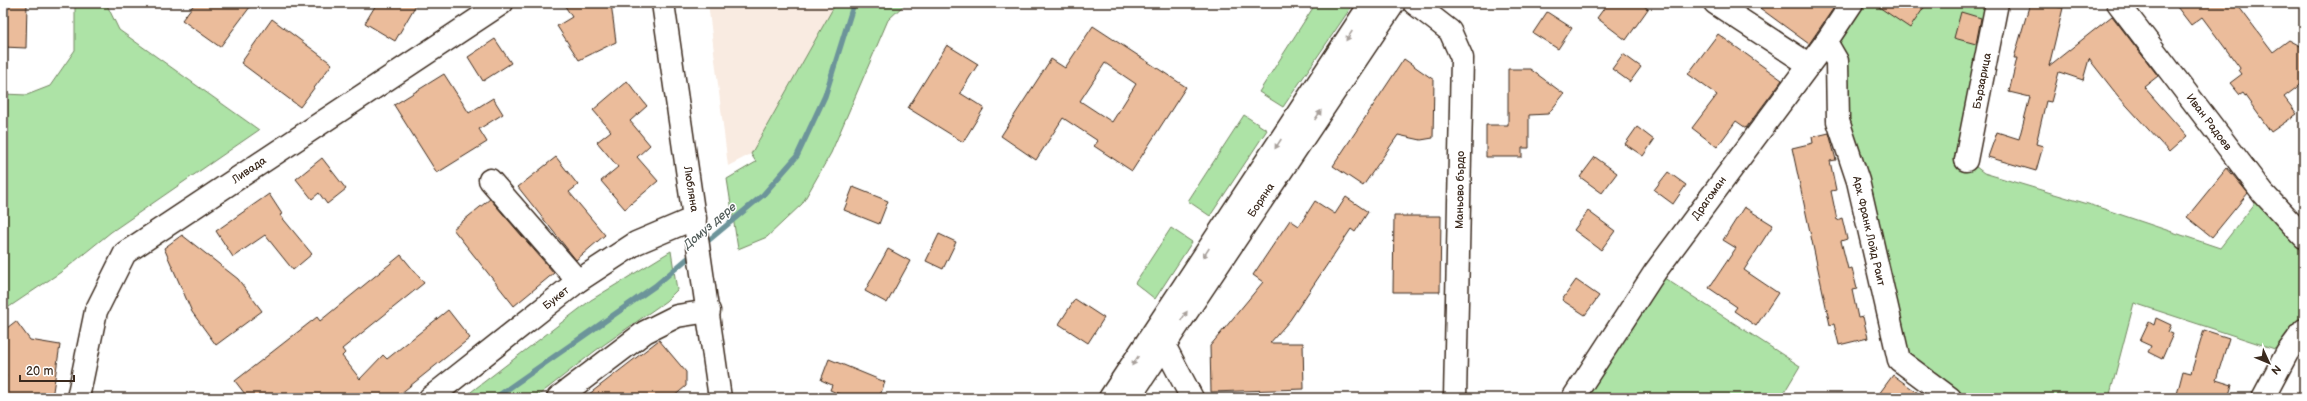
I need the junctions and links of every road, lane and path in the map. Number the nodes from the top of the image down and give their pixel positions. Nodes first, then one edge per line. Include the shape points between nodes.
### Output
1 (502, 3) edge
2 (663, 3) edge
3 (1371, 3) edge
4 (1394, 3) edge
5 (1414, 3) edge
6 (1716, 3) edge
7 (1852, 3) edge
8 (1997, 3) edge
9 (2125, 6) edge
10 (1826, 42) junction
11 (1808, 64) junction
12 (1966, 160) dead end
13 (490, 180) dead end
14 (696, 224) junction
15 (2304, 237) edge
16 (578, 281) junction
17 (709, 311) junction
18 (2304, 330) edge
19 (1164, 345) junction
20 (78, 398) edge
21 (430, 398) edge
22 (558, 398) edge
23 (720, 398) edge
24 (1110, 398) edge
25 (1129, 398) edge
26 (1192, 398) edge
27 (1455, 398) edge
28 (1572, 398) edge
29 (1950, 398) edge
30 (2263, 398) edge

1 - 20 street, Ливада via 125,253 96,311
2 - 14 street, Любляна
3 -> 24 street, Боряна
19 -> 4 street, Боряна
5 - 27 street, Маньово бърдо via 1450,31 1462,58
6 - 11 street
7 - 10 street, Драгоман
8 - 12 street, Бързарица
9 - 15 street, Иван Радоев via 2263,193
10 - 11 street, Драгоман
10 - 29 street, Арх. Франк Лойд Раит via 1837,61 1838,121 1858,181 1899,360
11 - 28 street, Драгоман via 1655,272
13 - 16 street
14 - 16 street, Букет via 636,243
14 - 17 street, Любляна
16 - 21 street, Букет
17 - 22 street via 677,316 645,332
17 - 23 street, Любляна
18 - 30 street via 2284,358
19 - 25 street, Боряна
19 - 26 street

